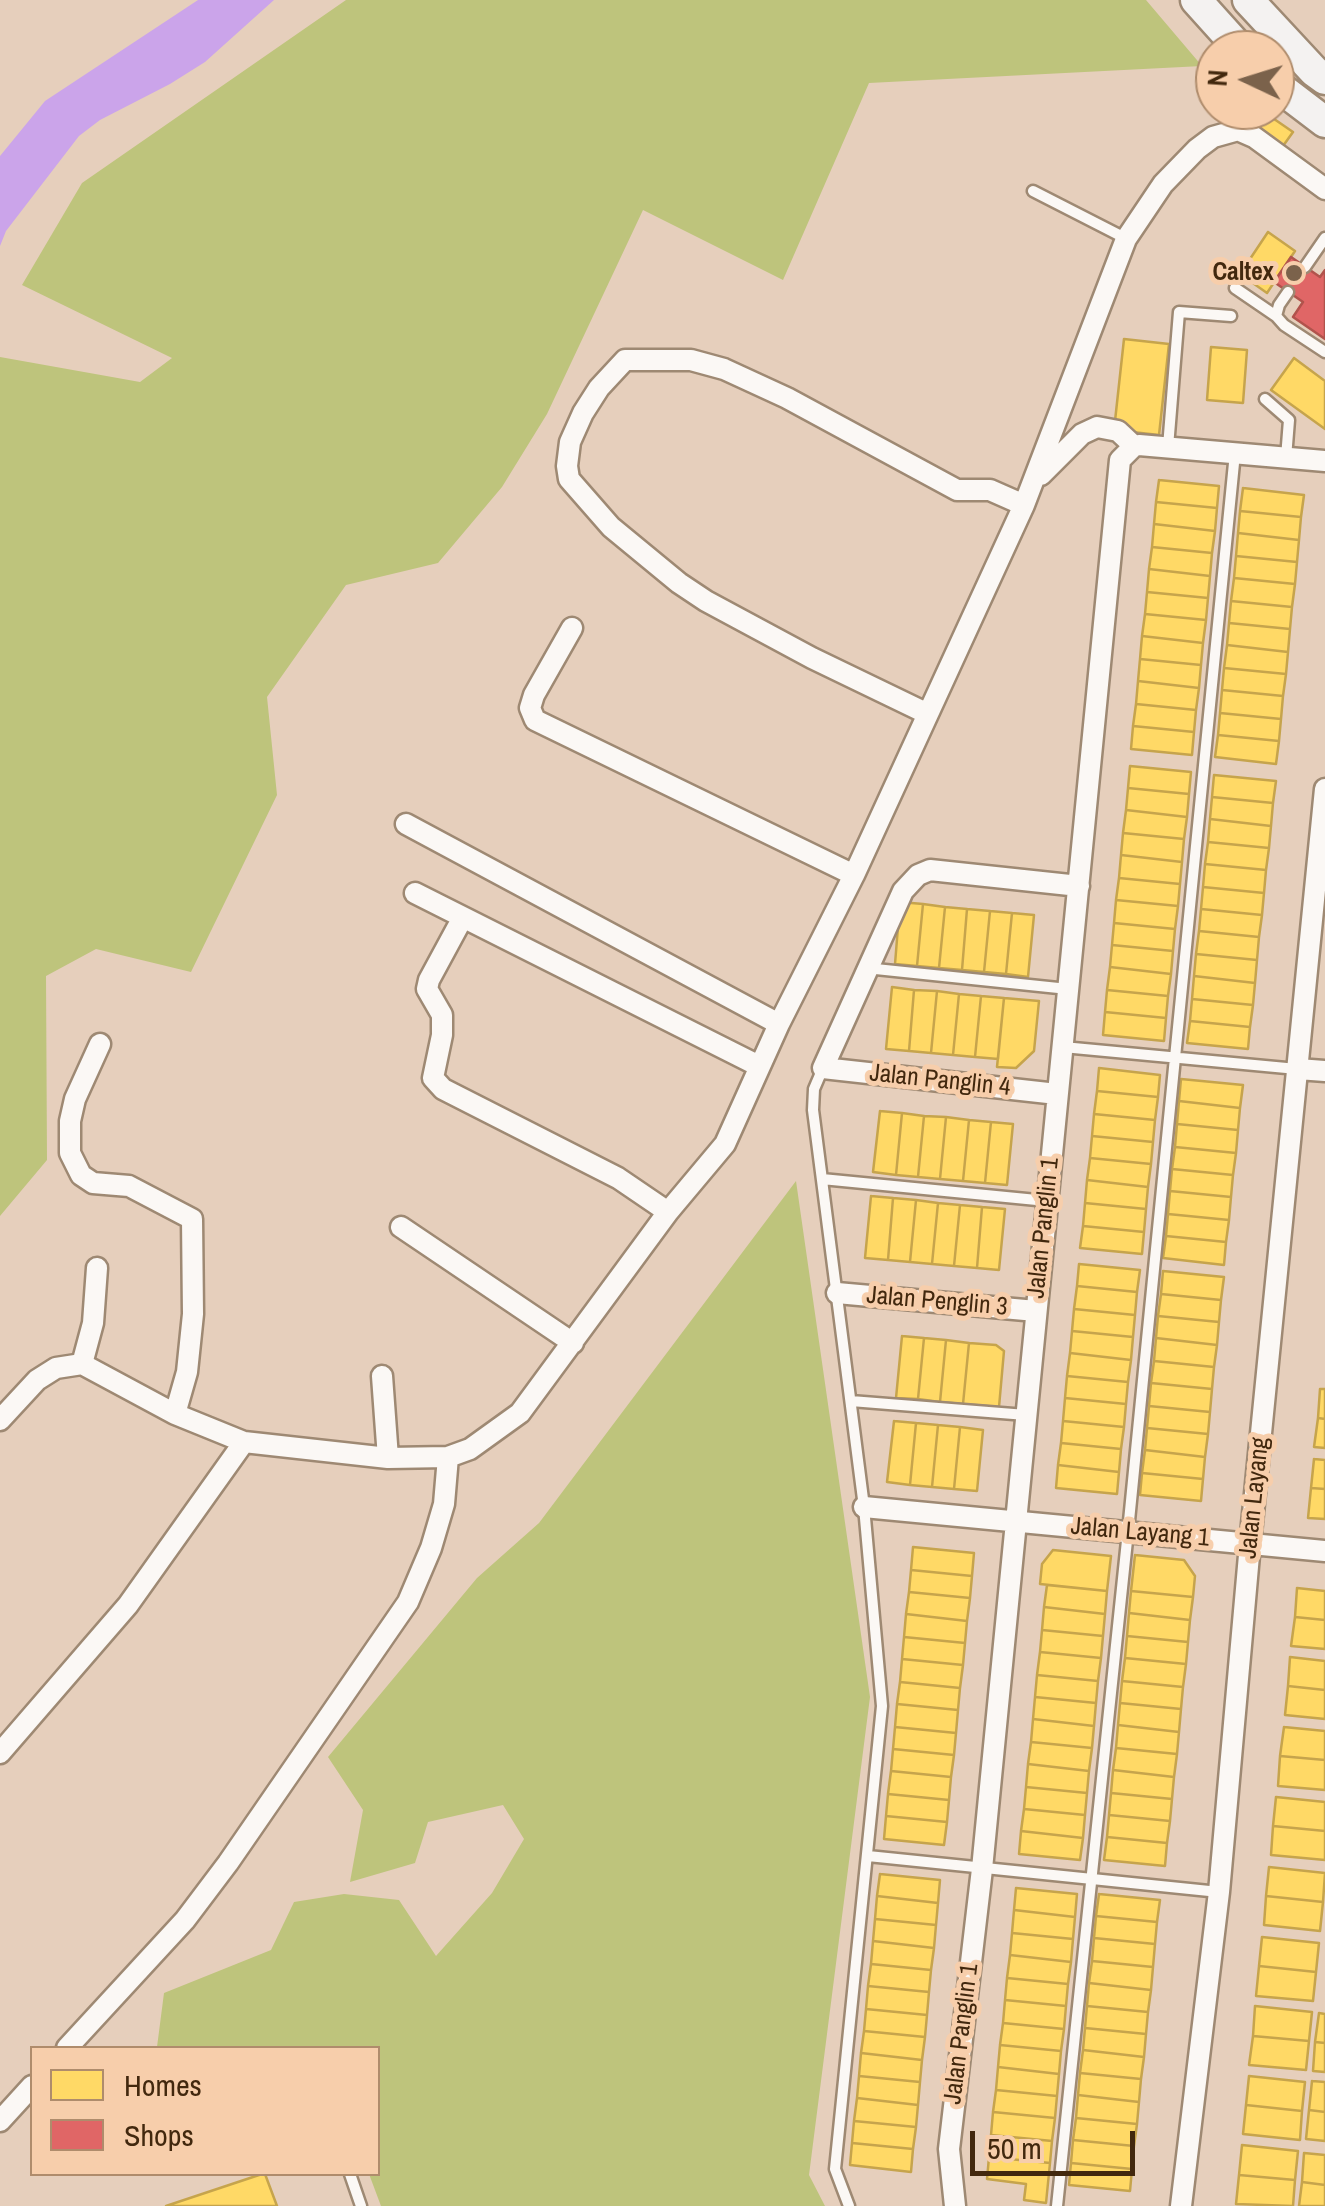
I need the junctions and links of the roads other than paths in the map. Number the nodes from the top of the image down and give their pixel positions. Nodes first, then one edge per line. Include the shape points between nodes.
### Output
1 (1196, 0) edge
2 (1248, 0) edge
3 (1223, 30) edge
4 (1325, 79) edge
5 (1295, 99) edge
6 (1325, 122) edge
7 (1325, 189) edge
8 (1033, 191) dead end
9 (1325, 238) edge
10 (1126, 239) junction
11 (1321, 252) edge
12 (1305, 267) dead end
13 (1235, 288) dead end
14 (1288, 292) dead end
15 (1231, 316) dead end
16 (1276, 316) junction
17 (1325, 352) edge
18 (1265, 399) dead end
19 (1134, 446) junction
20 (1168, 447) junction
21 (1235, 452) junction
22 (1286, 459) junction
23 (1325, 462) edge
24 (1034, 482) junction
25 (1024, 505) junction
26 (572, 628) dead end
27 (928, 714) junction
28 (1325, 789) edge
29 (406, 824) dead end
30 (854, 876) junction
31 (1079, 886) junction
32 (415, 894) dead end
33 (462, 919) junction
34 (866, 968) junction
35 (1069, 989) junction
36 (779, 1024) junction
37 (100, 1044) dead end
38 (1063, 1047) junction
39 (1174, 1058) junction
40 (759, 1066) junction
41 (823, 1068) junction
42 (1298, 1069) junction
43 (1325, 1071) edge
44 (1057, 1094) junction
45 (822, 1180) junction
46 (1047, 1201) junction
47 (668, 1212) junction
48 (401, 1227) dead end
49 (97, 1268) dead end
50 (837, 1293) junction
51 (1036, 1311) junction
52 (573, 1343) junction
53 (82, 1364) junction
54 (382, 1376) dead end
55 (850, 1400) junction
56 (175, 1414) junction
57 (1026, 1415) junction
58 (0, 1420) edge
59 (244, 1442) junction
60 (448, 1457) junction
61 (388, 1458) junction
62 (864, 1507) junction
63 (1015, 1522) junction
64 (1128, 1532) junction
65 (1250, 1544) junction
66 (1325, 1551) edge
67 (0, 1753) edge
68 (868, 1856) junction
69 (982, 1869) junction
70 (1090, 1880) junction
71 (1219, 1892) junction
72 (69, 2046) edge
73 (30, 2088) edge
74 (0, 2122) edge
75 (351, 2176) edge
76 (361, 2206) edge
77 (849, 2206) edge
78 (955, 2206) edge
79 (1057, 2206) edge
80 (1181, 2206) edge

1 - 3 main road
2 - 4 main road
5 - 6 main road
7 - 10 street via 1254,138 1224,131 1163,184
8 - 10 lane
9 - 11 lane
10 - 24 street
11 - 12 lane
13 - 16 lane
14 - 16 lane
15 - 20 lane via 1179,312
16 - 17 lane
18 - 22 lane via 1290,420
19 - 20 street
19 - 24 street via 1118,431 1089,430
19 - 31 street, Jalan Panglin 1 via 1120,460
20 - 21 street
21 - 22 street
21 - 39 lane
22 - 23 street
24 - 25 street
25 - 27 street
25 - 27 street via 990,490 957,490 788,398 690,360 625,360 583,413 570,442 569,479 611,527 706,601
26 - 30 street via 534,695 530,708 536,720
27 - 30 street
28 - 42 street, Jalan Layang
29 - 36 street
30 - 36 street
31 - 34 street via 930,870 902,891
31 - 35 street, Jalan Panglin 1
32 - 33 street
33 - 40 street
33 - 47 street via 429,980 442,1015 433,1078
34 - 35 lane
34 - 41 street
35 - 38 street, Jalan Panglin 1
36 - 40 street
37 - 56 street via 70,1122 70,1152 81,1175 129,1186 192,1219 193,1314
38 - 39 lane
38 - 44 street, Jalan Panglin 1
39 - 42 lane
39 - 64 lane
40 - 47 street via 725,1144
41 - 44 street, Jalan Panglin 4
41 - 45 lane via 813,1110
42 - 43 street
42 - 65 street, Jalan Layang
44 - 46 street, Jalan Panglin 1
45 - 46 lane
45 - 50 lane
46 - 51 street, Jalan Panglin 1
47 - 52 street
48 - 52 street
49 - 53 street
50 - 51 street, Jalan Penglin 3
50 - 55 lane
51 - 57 street, Jalan Panglin 1
52 - 60 street via 520,1413 470,1450
53 - 56 street
53 - 58 street via 37,1380
54 - 61 street
55 - 57 lane
55 - 62 lane
56 - 59 street
57 - 63 street, Jalan Panglin 1
59 - 61 street
59 - 67 street via 128,1605
60 - 61 street
60 - 72 street via 444,1504 408,1602 185,1920
62 - 63 street, Jalan Layang 1
62 - 68 lane via 882,1706
63 - 64 street, Jalan Layang 1
63 - 69 street, Jalan Panglin 1
64 - 65 street, Jalan Layang 1
64 - 70 lane
65 - 66 street, Jalan Layang 1
65 - 71 street, Jalan Layang
68 - 69 lane
68 - 77 lane via 835,2169
69 - 70 lane
69 - 78 street, Jalan Panglin 1 via 948,2149
70 - 71 lane
70 - 79 lane
71 - 80 street, Jalan Layang
73 - 74 street
75 - 76 lane

